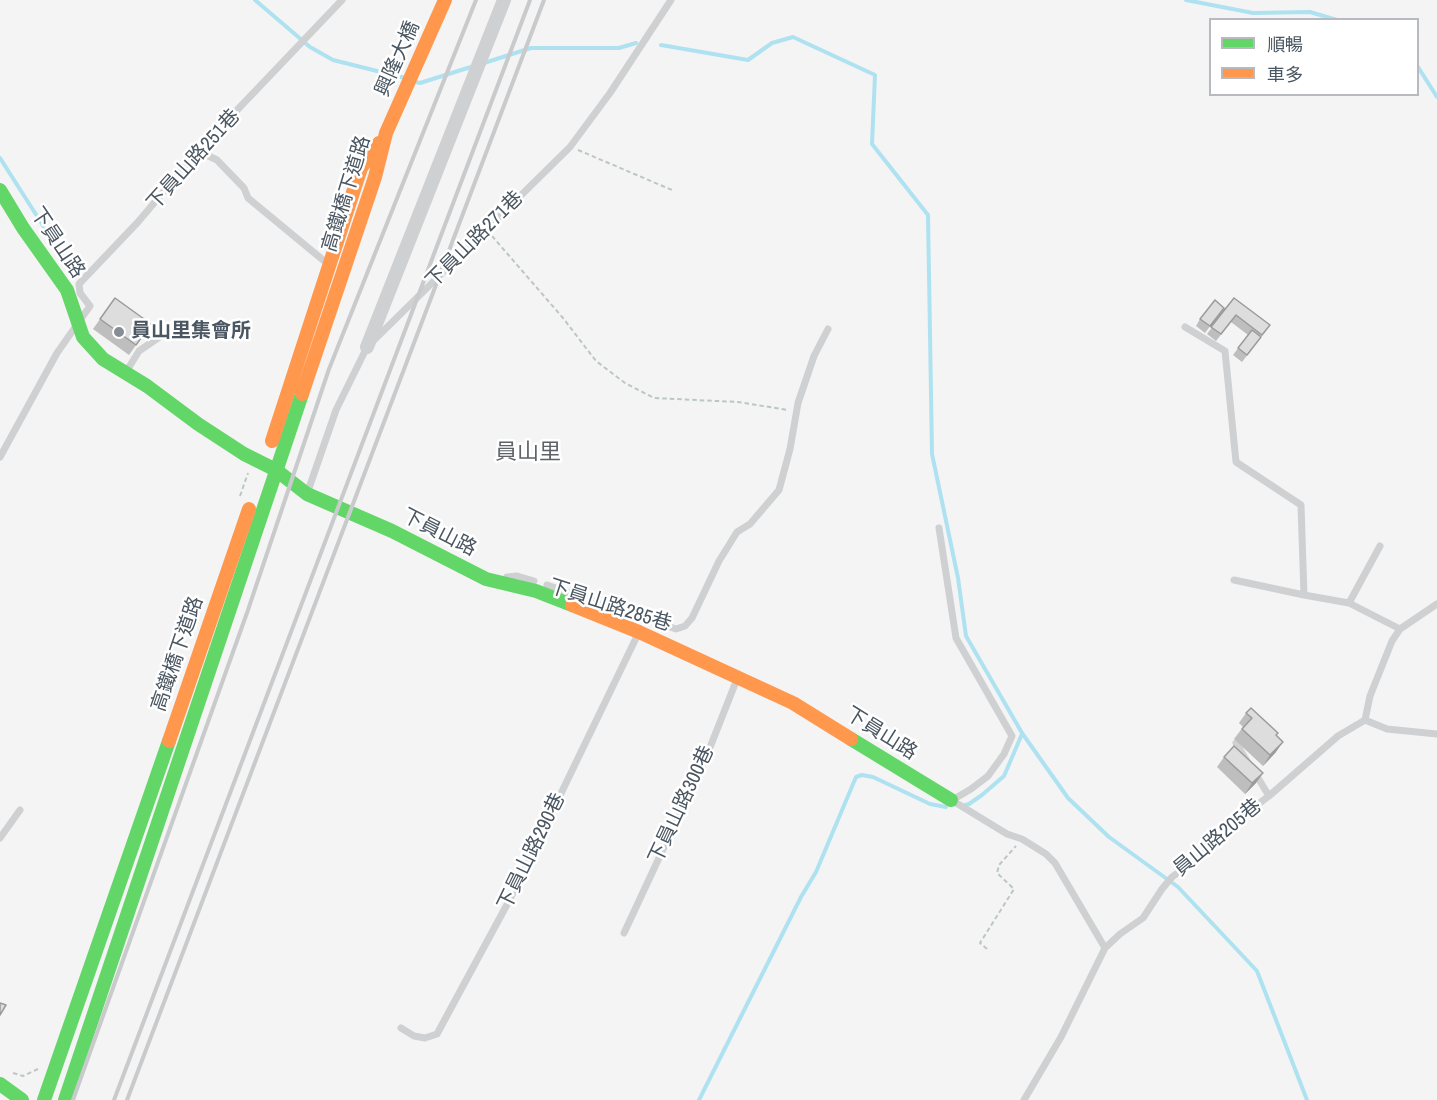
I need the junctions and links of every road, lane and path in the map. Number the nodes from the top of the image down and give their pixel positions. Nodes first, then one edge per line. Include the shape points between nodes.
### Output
1 (342, 0) edge
2 (445, 0) edge
3 (504, 0) edge
4 (671, 0) edge
5 (386, 133) joint
6 (570, 147) junction
7 (198, 151) junction
8 (0, 190) edge
9 (672, 190) dead end
10 (486, 229) junction
11 (323, 260) dead end
12 (78, 325) junction
13 (174, 327) dead end
14 (1185, 327) dead end
15 (828, 329) dead end
16 (367, 347) junction
17 (126, 372) junction
18 (797, 411) junction
19 (0, 457) edge
20 (270, 468) junction
21 (307, 494) junction
22 (939, 528) dead end
23 (1380, 546) dead end
24 (486, 579) junction
25 (1234, 580) dead end
26 (1304, 595) junction
27 (1349, 603) junction
28 (1437, 604) edge
29 (1400, 629) junction
30 (639, 632) junction
31 (738, 677) junction
32 (1365, 720) junction
33 (1437, 734) edge
34 (1236, 743) dead end
35 (1269, 796) junction
36 (951, 800) junction
37 (20, 810) dead end
38 (0, 838) edge
39 (1022, 839) junction
40 (624, 933) dead end
41 (1106, 948) junction
42 (987, 950) dead end
43 (401, 1028) dead end
44 (42, 1062) dead end
45 (12, 1072) dead end
46 (0, 1084) edge
47 (22, 1100) edge
48 (44, 1100) edge
49 (65, 1100) edge
50 (1024, 1100) edge

1 - 7 lane, 下員山路251巷
2 - 5 street, 興隆大橋
3 - 16 street
4 - 6 lane, 下員山路271巷
5 - 20 street, 高鐵橋下道路 via 361,168
6 - 9 path
6 - 10 lane, 下員山路271巷
7 - 11 lane via 217,160 248,198
7 - 12 lane, 下員山路251巷 via 79,284 90,306
8 - 12 street, 下員山路 via 67,291
10 - 16 lane, 下員山路271巷
10 - 18 path via 596,361 625,383 654,398 738,402
12 - 17 street, 下員山路 via 83,337 103,359
12 - 19 lane via 57,353
13 - 17 lane via 139,351
14 - 26 lane via 1225,351 1236,462 1301,505
15 - 18 lane, 下員山路285巷 via 814,356
16 - 21 lane, 下員山路271巷 via 336,410
17 - 20 street, 下員山路
18 - 24 lane, 下員山路285巷 via 779,490 750,524 737,532 685,626 676,629 517,576
20 - 21 street, 下員山路
20 - 48 street, 高鐵橋下道路
20 - 49 street, 高鐵橋下道路
21 - 24 street, 下員山路 via 392,531
22 - 36 lane via 956,638 1012,736 988,776
23 - 27 lane
24 - 30 street, 下員山路 via 536,591
25 - 26 lane
26 - 27 lane
27 - 29 lane
28 - 29 lane
29 - 32 lane via 1378,675
30 - 31 street, 下員山路
30 - 43 lane, 下員山路290巷 via 510,898 437,1034 425,1038
31 - 36 street, 下員山路 via 793,703
31 - 40 lane, 下員山路300巷 via 707,755
32 - 33 lane via 1387,729
32 - 35 lane, 員山路205巷 via 1338,736
34 - 35 lane
35 - 41 lane, 員山路205巷 via 1172,877 1143,918
36 - 39 lane
37 - 38 lane
39 - 41 lane via 1055,863
39 - 42 path via 999,865 997,873 1014,889 980,943
41 - 50 lane, 員山路205巷
44 - 45 path via 37,1070 23,1076
46 - 47 street

